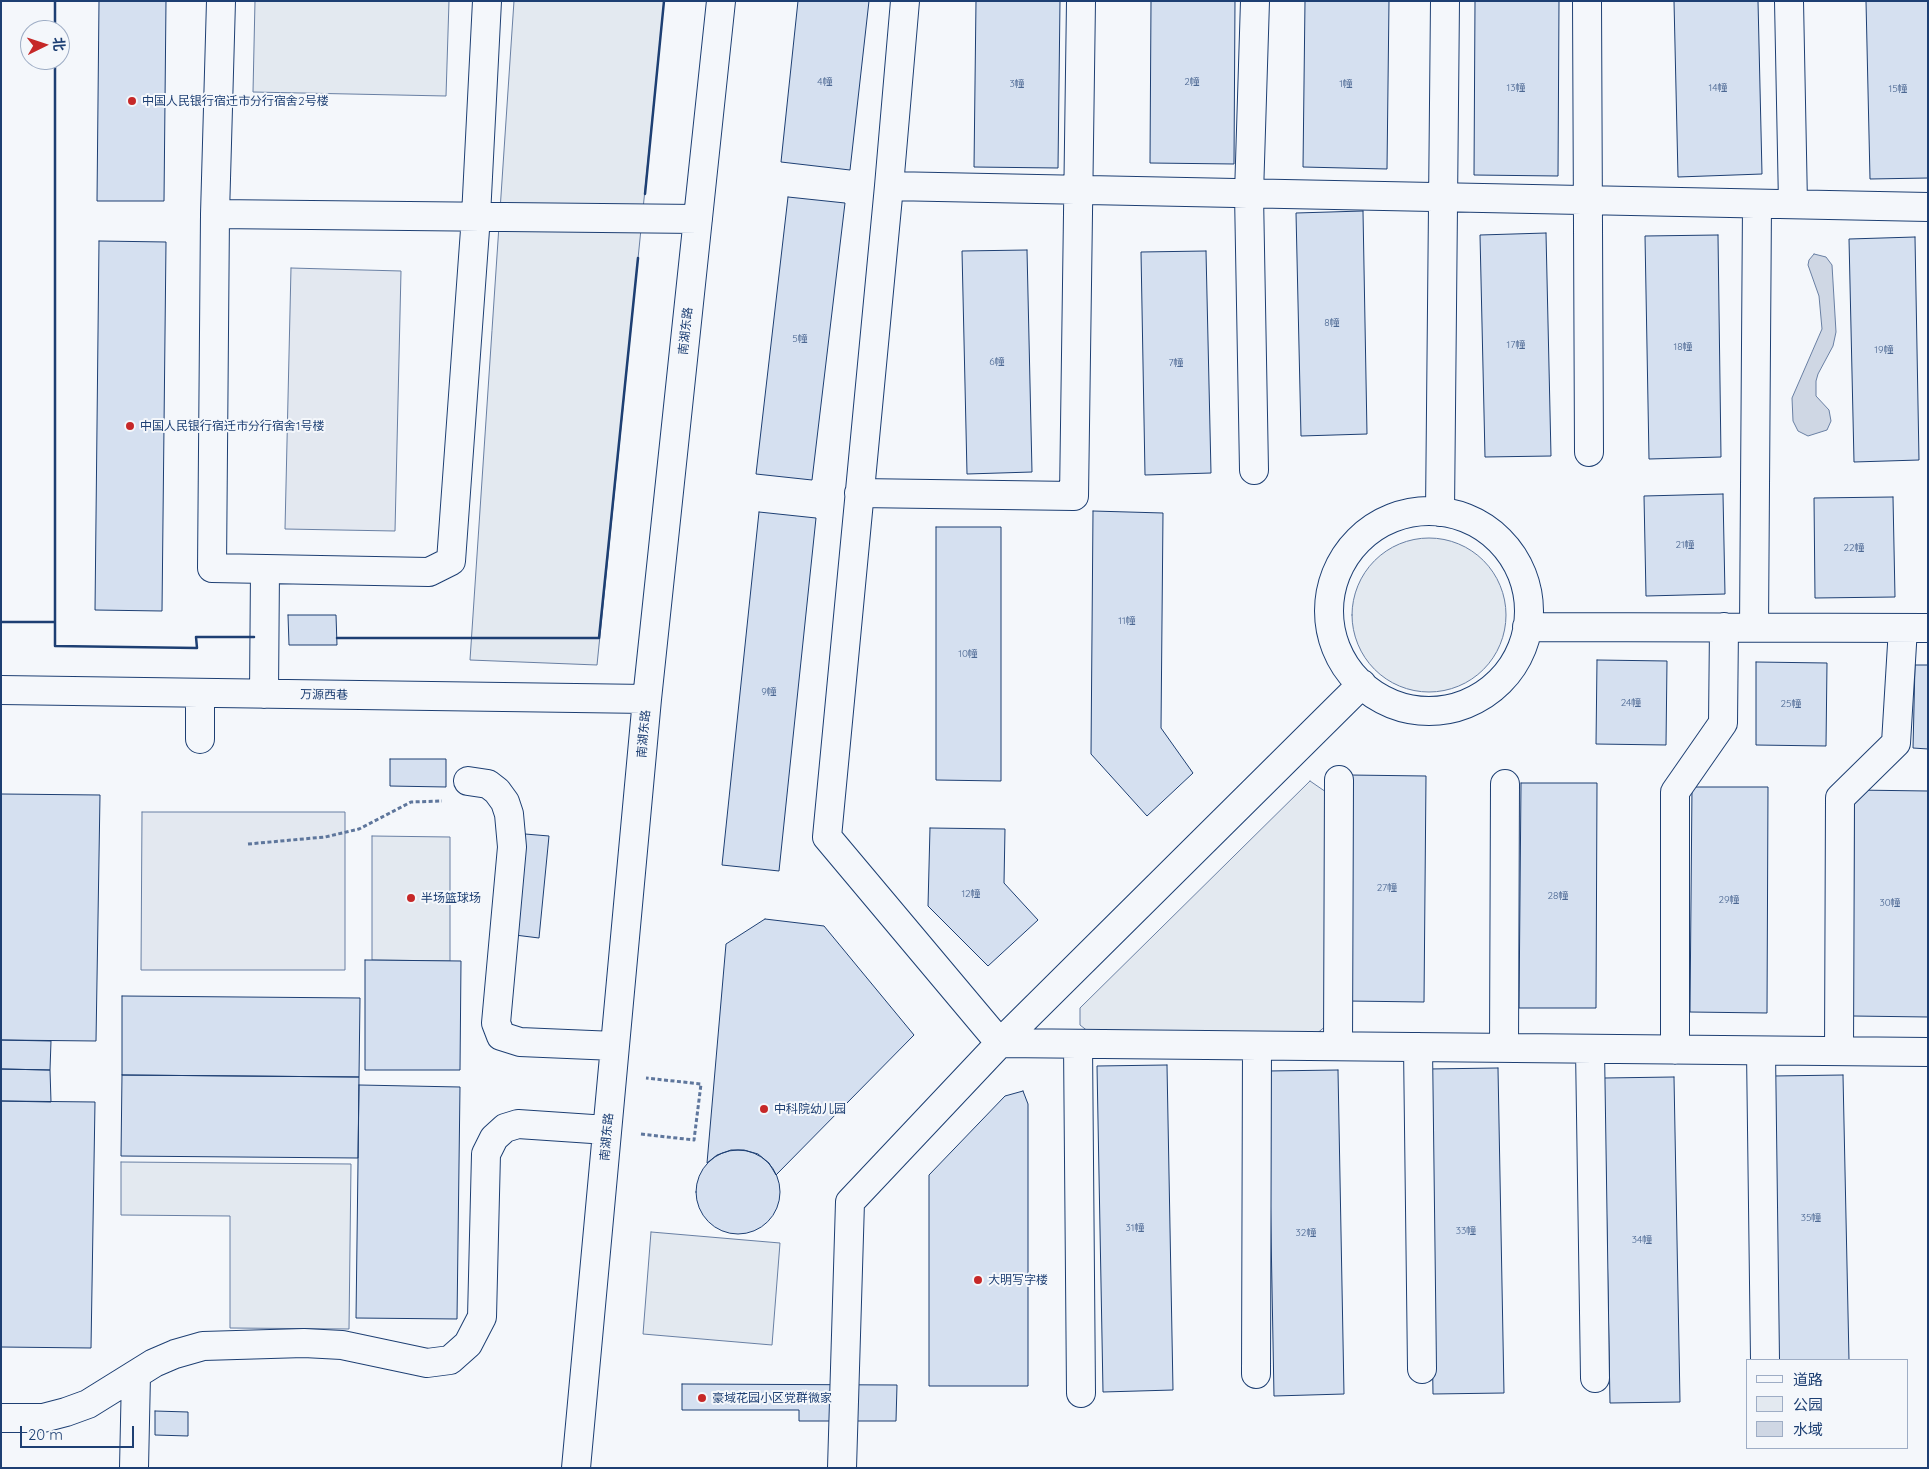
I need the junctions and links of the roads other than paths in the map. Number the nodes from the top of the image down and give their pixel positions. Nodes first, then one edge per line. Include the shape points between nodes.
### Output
1 (221, 1) edge
2 (486, 1) edge
3 (721, 1) edge
4 (905, 1) edge
5 (1081, 1) edge
6 (1255, 1) edge
7 (1445, 1) edge
8 (1587, 1) edge
9 (1789, 1) edge
10 (889, 186) junction
11 (1079, 190) junction
12 (1249, 194) junction
13 (1443, 198) junction
14 (1588, 201) junction
15 (1757, 204) junction
16 (1793, 204) junction
17 (1928, 206) edge
18 (215, 214) junction
19 (476, 216) junction
20 (698, 219) junction
21 (1589, 452) dead end
22 (1254, 470) dead end
23 (859, 493) junction
24 (1440, 512) junction
25 (266, 569) junction
26 (1527, 626) junction
27 (1724, 628) junction
28 (1754, 628) junction
29 (1915, 628) edge
30 (1362, 684) junction
31 (1, 690) edge
32 (200, 693) junction
33 (264, 694) junction
34 (647, 699) junction
35 (200, 739) dead end
36 (1338, 780) dead end
37 (468, 781) dead end
38 (1505, 784) dead end
39 (1000, 1043) junction
40 (1078, 1044) junction
41 (615, 1046) junction
42 (1257, 1046) junction
43 (1338, 1046) junction
44 (1418, 1047) junction
45 (1504, 1048) junction
46 (1590, 1049) junction
47 (1675, 1050) junction
48 (1761, 1050) junction
49 (1839, 1051) junction
50 (1928, 1052) edge
51 (607, 1130) junction
52 (1765, 1359) edge
53 (1422, 1369) dead end
54 (1256, 1374) dead end
55 (136, 1375) junction
56 (1595, 1378) dead end
57 (1081, 1393) dead end
58 (1, 1418) edge
59 (134, 1468) edge
60 (576, 1468) edge
61 (842, 1468) edge

1 - 18 street
2 - 19 street
3 - 20 street, 南湖东路
4 - 10 street
5 - 11 street
6 - 12 street
7 - 13 street
8 - 14 street
9 - 16 street
10 - 11 street
10 - 23 street
11 - 12 street
11 - 23 street via 1074,496
12 - 13 street
12 - 22 street
13 - 14 street
13 - 24 street
14 - 15 street
14 - 21 street
15 - 16 street
15 - 28 street
16 - 17 street
18 - 19 street
18 - 25 street via 212,568
19 - 20 street
19 - 25 street via 450,561 429,572
20 - 34 street, 南湖东路
23 - 39 street via 827,836
24 - 26 street via 1453,513 1483,525 1507,547 1523,575 1530,606
24 - 30 street via 1419,511 1386,520 1358,540 1338,568 1329,601 1332,636 1346,667
25 - 33 street
26 - 27 street
26 - 30 street via 1526,638 1513,668 1491,691 1463,706 1432,712 1400,708 1369,692
27 - 28 street
27 - 47 street via 1723,723 1675,792
28 - 29 street
29 - 49 street via 1896,743 1840,798
30 - 39 street
31 - 32 street, 万源西巷
32 - 33 street, 万源西巷
32 - 35 street
33 - 34 street, 万源西巷
34 - 41 street, 南湖东路
36 - 43 street
37 - 41 street via 488,784 497,791 505,802 509,820 512,847 496,1023 501,1036 520,1042
38 - 45 street
39 - 40 street
39 - 61 street via 850,1202
40 - 42 street
40 - 57 street
41 - 51 street, 南湖东路
42 - 43 street
42 - 54 street
43 - 44 street
44 - 45 street
44 - 53 street
45 - 46 street
46 - 47 street
46 - 56 street
47 - 48 street
48 - 49 street
48 - 52 street
49 - 50 street
51 - 55 street via 518,1124 505,1128 494,1138 486,1154 482,1317 468,1344 450,1360 427,1363 350,1346 313,1343 203,1346 174,1354
51 - 60 street, 南湖东路
55 - 58 street via 88,1404 54,1416
55 - 59 street

